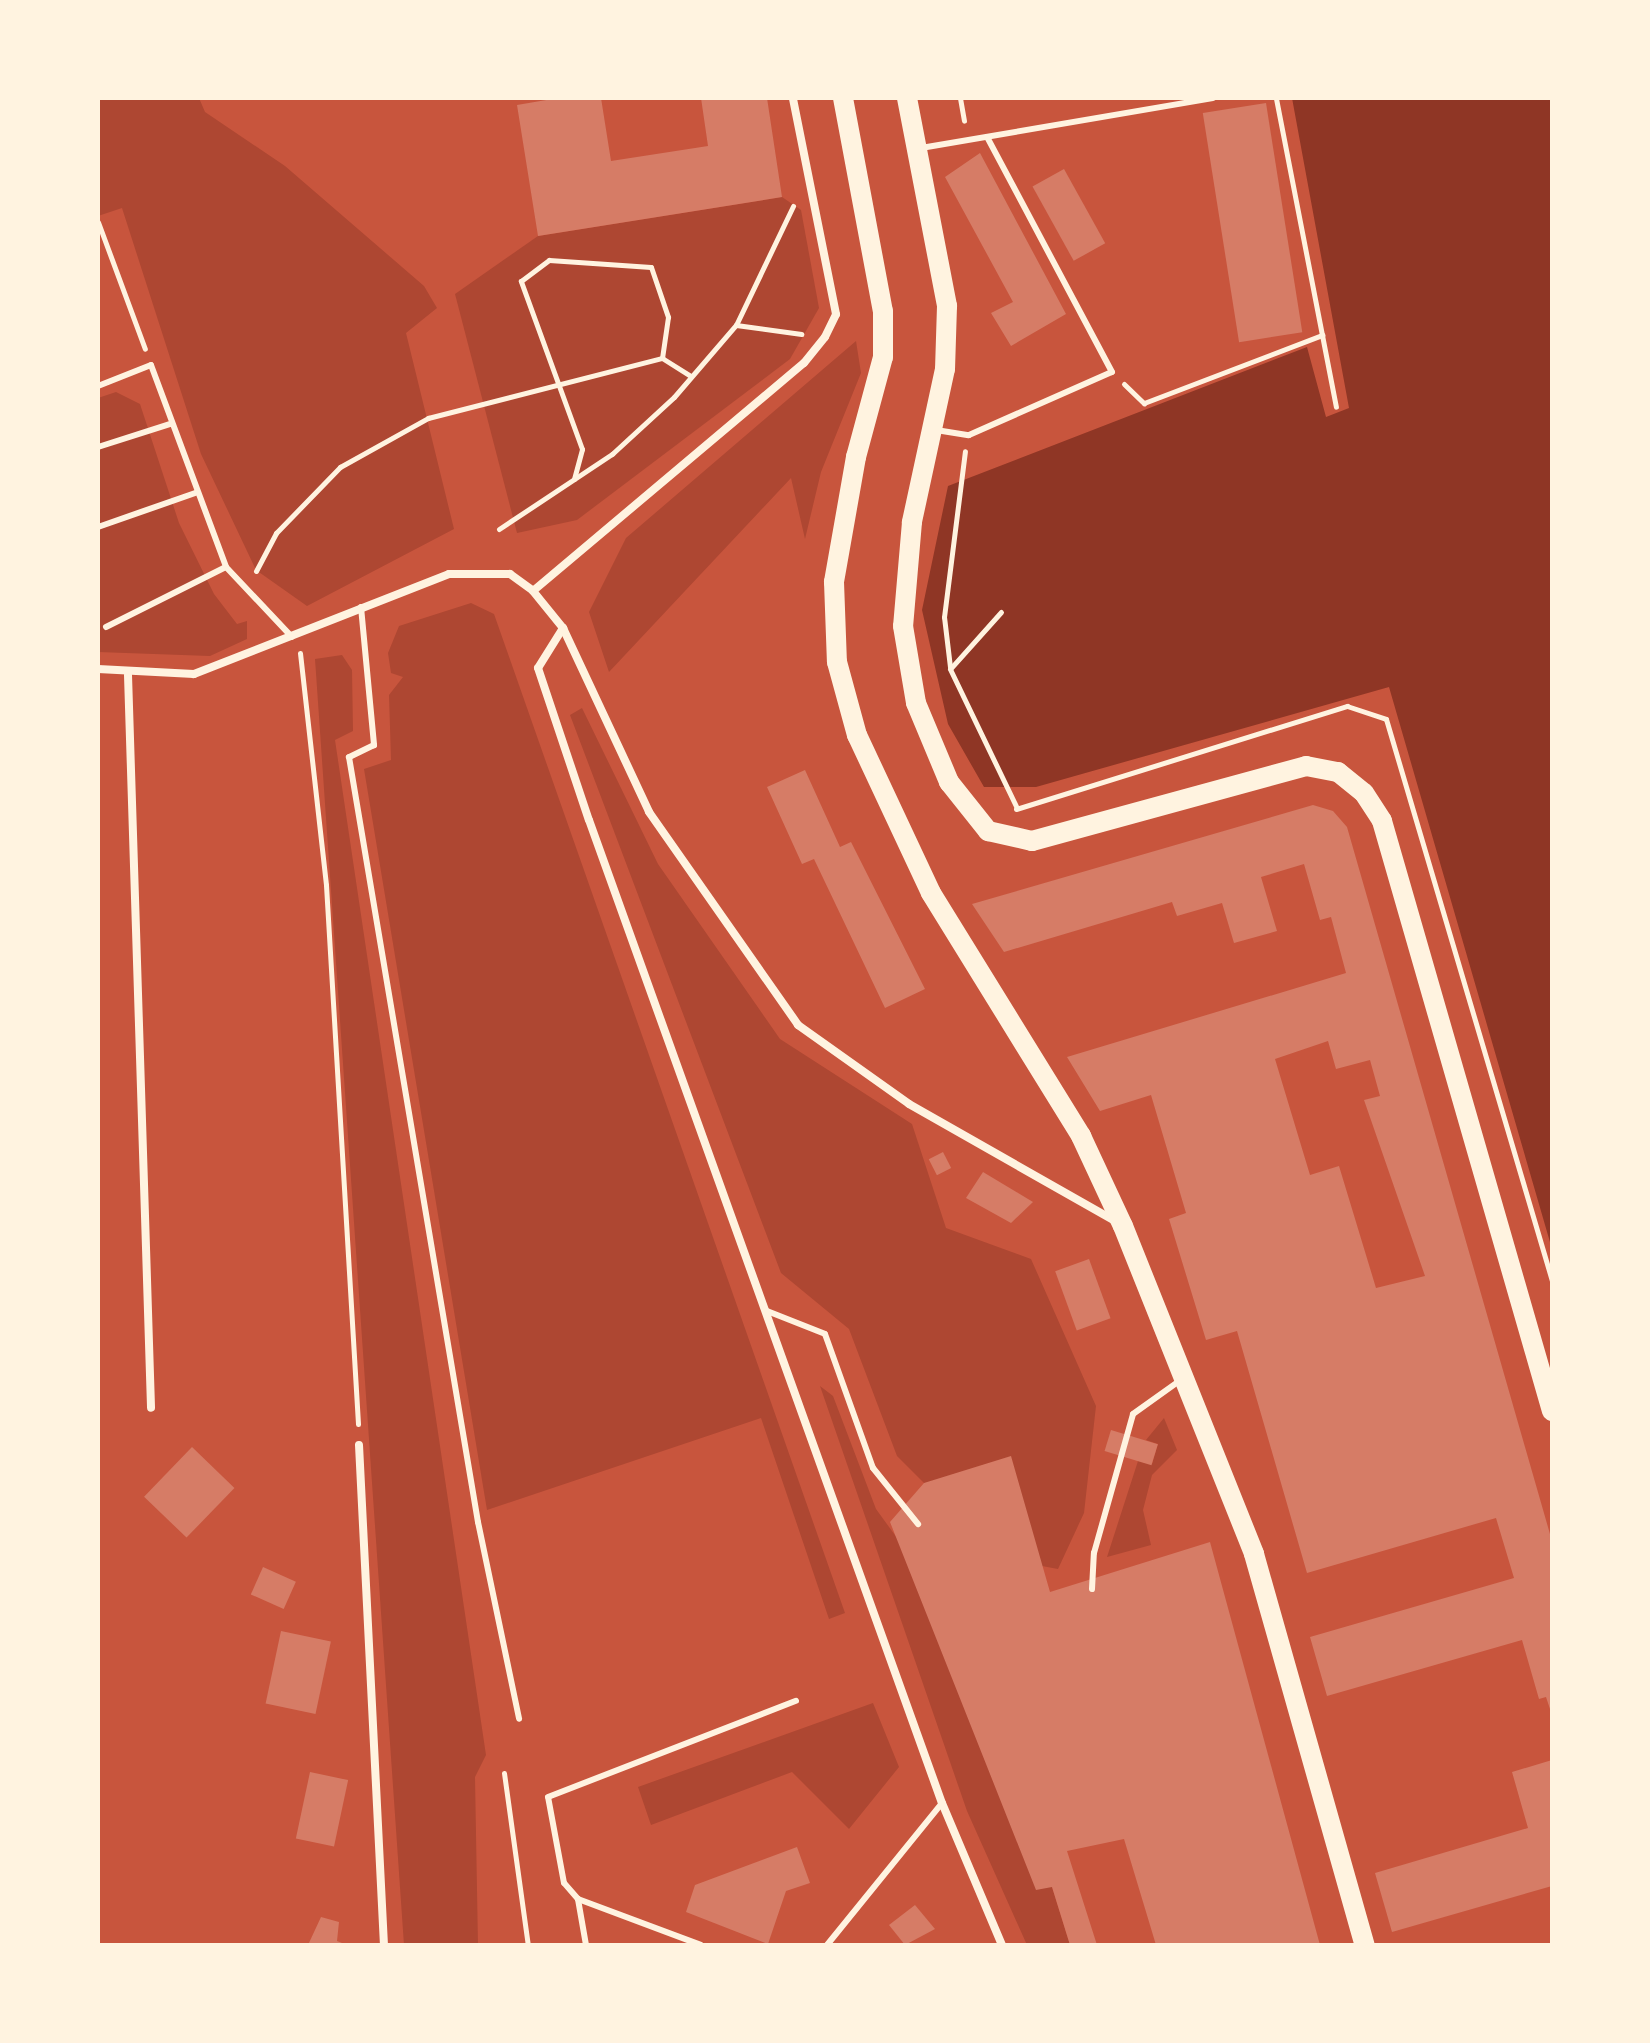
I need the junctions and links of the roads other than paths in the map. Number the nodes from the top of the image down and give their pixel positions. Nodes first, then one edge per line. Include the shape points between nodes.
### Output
1 (793, 98) edge
2 (843, 98) edge
3 (907, 98) edge
4 (1213, 98) edge
5 (987, 137) junction
6 (918, 148) junction
7 (98, 386) edge
8 (170, 424) junction
9 (936, 430) junction
10 (98, 447) edge
11 (195, 493) junction
12 (98, 527) edge
13 (226, 567) junction
14 (533, 591) junction
15 (361, 605) junction
16 (106, 627) dead end
17 (563, 628) junction
18 (293, 639) junction
19 (98, 669) edge
20 (128, 675) junction
21 (1123, 1226) junction
22 (767, 1311) junction
23 (1184, 1378) junction
24 (151, 1408) dead end
25 (1552, 1411) edge
26 (359, 1445) road end
27 (918, 1524) dead end
28 (1092, 1589) dead end
29 (796, 1701) dead end
30 (519, 1719) dead end
31 (942, 1803) junction
32 (578, 1899) junction
33 (384, 1945) edge
34 (586, 1945) edge
35 (701, 1945) edge
36 (827, 1945) edge
37 (1002, 1945) edge
38 (1365, 1945) edge

1 - 14 street via 836,314 825,337 804,363
2 - 21 main road via 883,311 883,357 856,457 834,582 837,662 881,798 975,972 1081,1136
3 - 6 main road
4 - 5 lane
5 - 6 lane
5 - 9 lane via 1112,372 969,435
6 - 9 main road via 947,306
7 - 8 lane via 151,365
8 - 10 lane
8 - 11 lane
9 - 25 main road via 912,522 906,659 949,782 988,831 1032,841 1306,766 1338,772 1364,793 1382,821
11 - 12 lane
11 - 13 lane
13 - 16 lane
13 - 18 lane
14 - 15 street via 510,574 449,574
14 - 17 street
15 - 18 street
15 - 30 lane via 374,745 349,757 478,1522
17 - 21 street via 649,812 798,1025 909,1104
17 - 22 street via 538,668
18 - 20 street via 194,674
19 - 20 street
20 - 24 street
21 - 23 main road
22 - 27 lane via 825,1334 873,1468
22 - 31 street
23 - 28 lane via 1133,1414 1094,1553
23 - 38 main road via 1254,1554
26 - 33 street
29 - 32 lane via 548,1797 564,1883
31 - 36 lane
31 - 37 street
32 - 34 lane
32 - 35 lane

